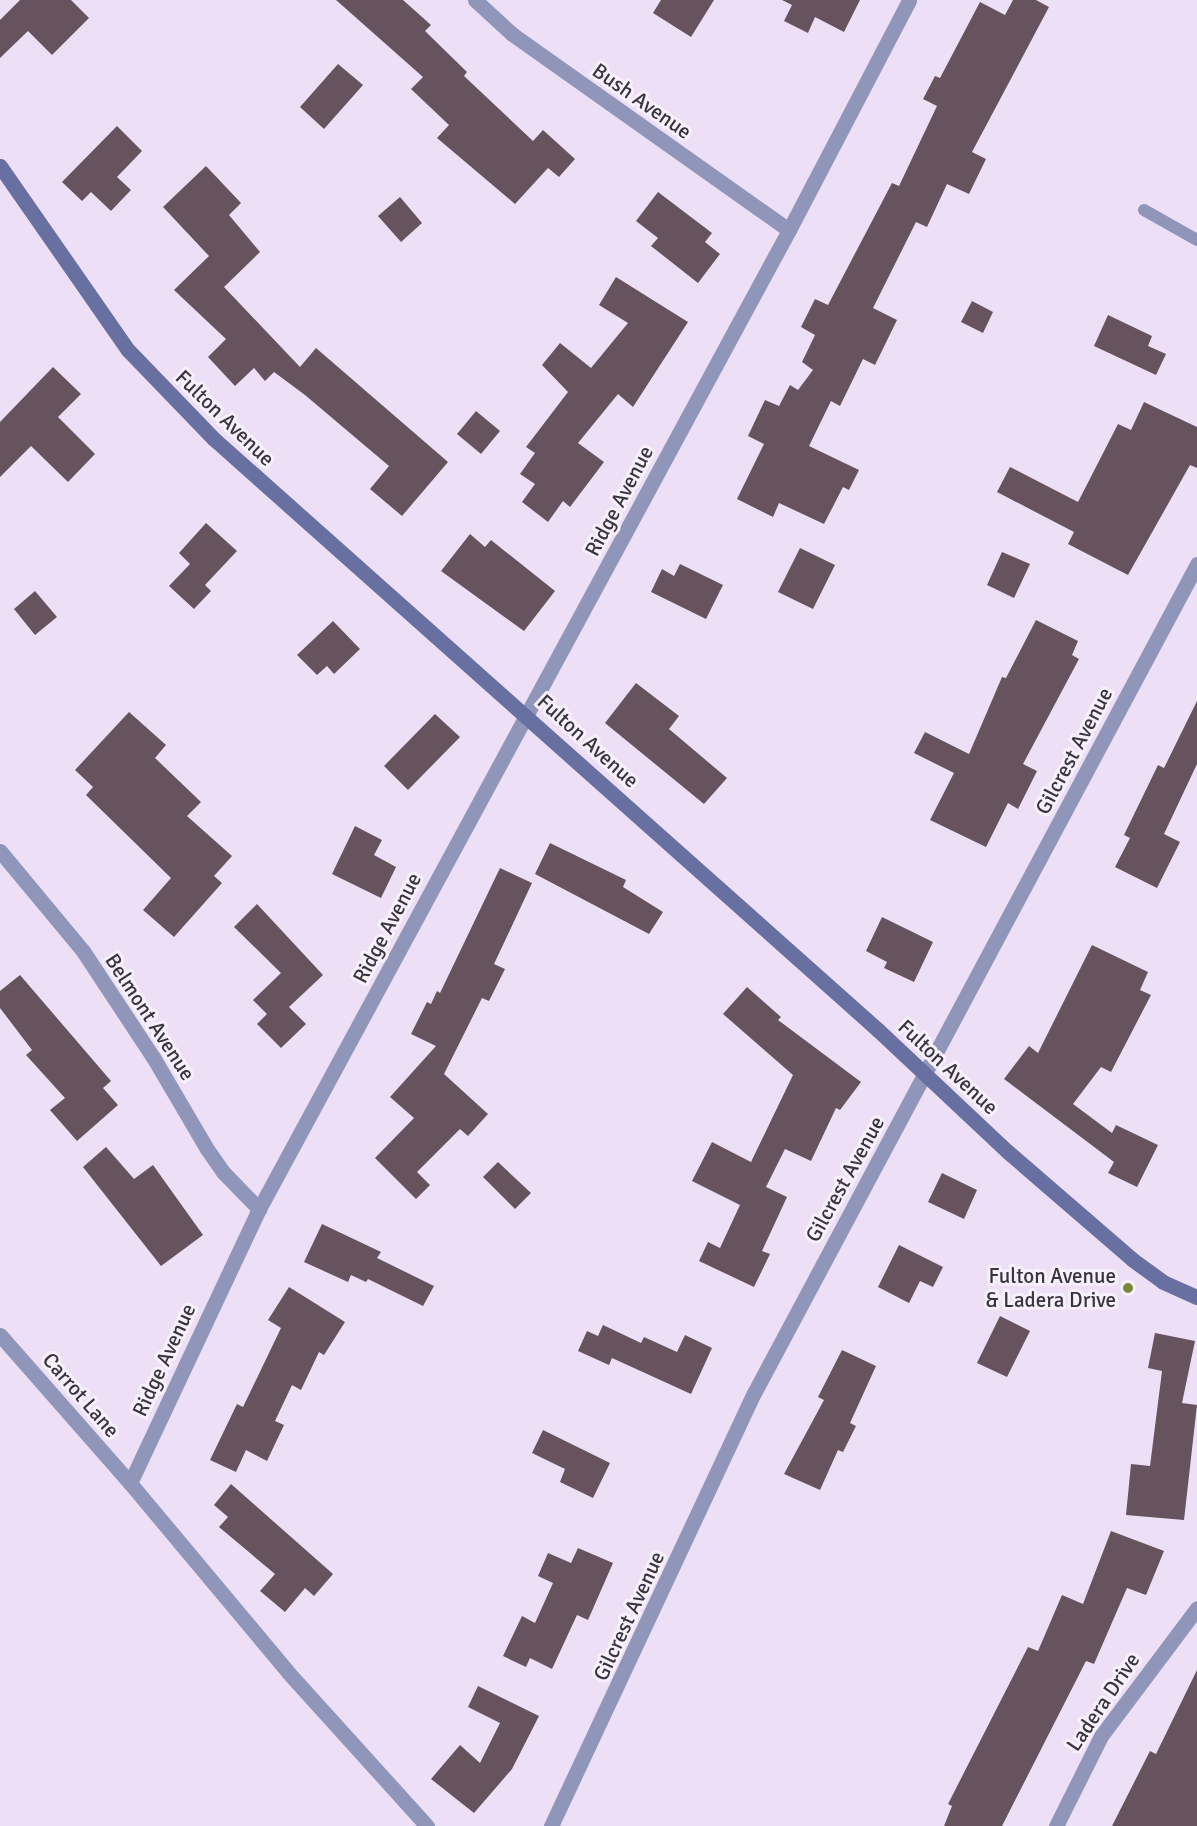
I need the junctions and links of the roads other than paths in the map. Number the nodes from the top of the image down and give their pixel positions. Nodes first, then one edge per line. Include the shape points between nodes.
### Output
1 (475, 0) edge
2 (909, 0) edge
3 (0, 166) edge
4 (1144, 210) dead end
5 (789, 230) junction
6 (1197, 240) edge
7 (1197, 564) edge
8 (528, 715) junction
9 (0, 851) edge
10 (926, 1075) junction
11 (259, 1209) junction
12 (1197, 1297) edge
13 (0, 1335) edge
14 (130, 1483) junction
15 (1197, 1608) edge
16 (427, 1826) edge
17 (552, 1826) edge
18 (1056, 1826) edge

1 - 5 street, Bush Avenue via 512,34
2 - 5 street, Ridge Avenue
3 - 8 street, Fulton Avenue via 98,308 163,390 262,483
4 - 6 lane
5 - 8 street, Ridge Avenue
7 - 10 street, Gilcrest Avenue
8 - 10 street, Fulton Avenue
8 - 11 street, Ridge Avenue
9 - 11 street, Belmont Avenue via 83,951 213,1157
10 - 12 street, Fulton Avenue via 1133,1260 1163,1282
10 - 17 street, Gilcrest Avenue via 754,1393
11 - 14 street, Ridge Avenue
13 - 14 street, Carrot Lane
14 - 16 street via 288,1672
15 - 18 street, Ladera Drive via 1101,1736

